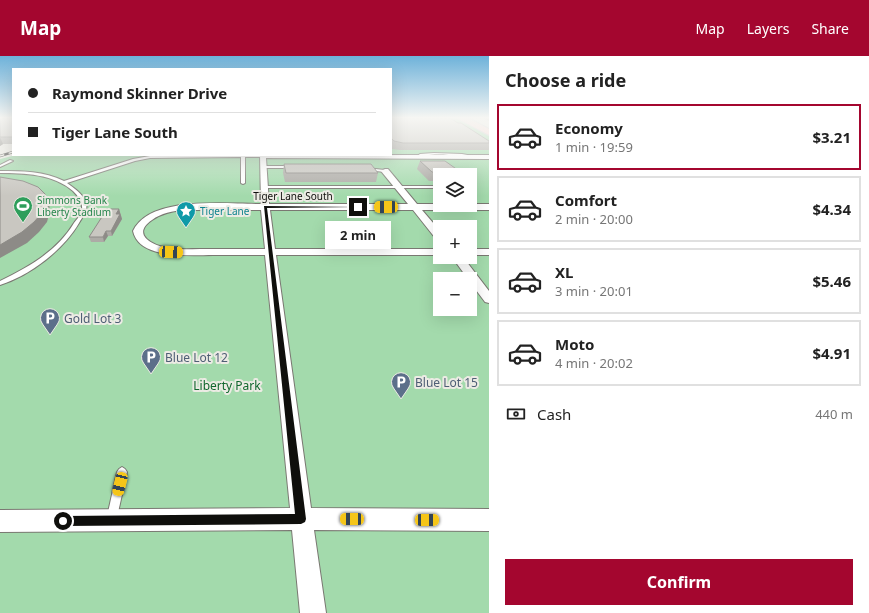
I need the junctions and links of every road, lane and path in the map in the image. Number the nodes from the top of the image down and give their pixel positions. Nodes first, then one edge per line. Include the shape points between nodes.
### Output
1 (196, 156) edge
2 (243, 156) edge
3 (247, 156) edge
4 (338, 156) edge
5 (150, 157) junction
6 (489, 157) edge
7 (160, 160) dead end
8 (264, 160) edge
9 (11, 161) dead end
10 (0, 166) edge
11 (301, 167) edge
12 (360, 168) edge
13 (384, 170) joint
14 (0, 172) edge
15 (63, 183) junction
16 (243, 183) dead end
17 (265, 187) junction
18 (399, 187) junction
19 (433, 187) edge
20 (265, 207) junction
21 (415, 207) junction
22 (489, 207) edge
23 (433, 229) edge
24 (270, 252) junction
25 (433, 252) edge
26 (477, 252) edge
27 (489, 252) edge
28 (462, 264) edge
29 (0, 283) edge
30 (489, 299) edge
31 (122, 472) dead end
32 (301, 519) junction
33 (111, 520) junction
34 (489, 520) edge
35 (0, 521) edge
36 (313, 613) edge

1 - 5 lane
2 - 16 lane
3 - 8 lane
4 - 6 street
4 - 8 street
5 - 7 lane
5 - 15 lane
8 - 11 lane
8 - 17 street
9 - 10 lane
12 - 13 lane
13 - 18 street
14 - 15 lane via 46,176
15 - 29 lane via 81,197 84,210 73,232 50,254
17 - 18 lane
17 - 20 street
18 - 19 lane
18 - 21 street
20 - 21 street, Tiger Lane South
20 - 24 street
20 - 24 street, Tiger Lane South via 192,207 167,210 142,223 138,232 142,241 154,248 182,252
21 - 22 street, Tiger Lane South
21 - 23 street
24 - 25 street
24 - 32 street
26 - 27 street
28 - 30 street
31 - 33 lane
32 - 33 street
32 - 34 street
32 - 36 street
33 - 35 street

